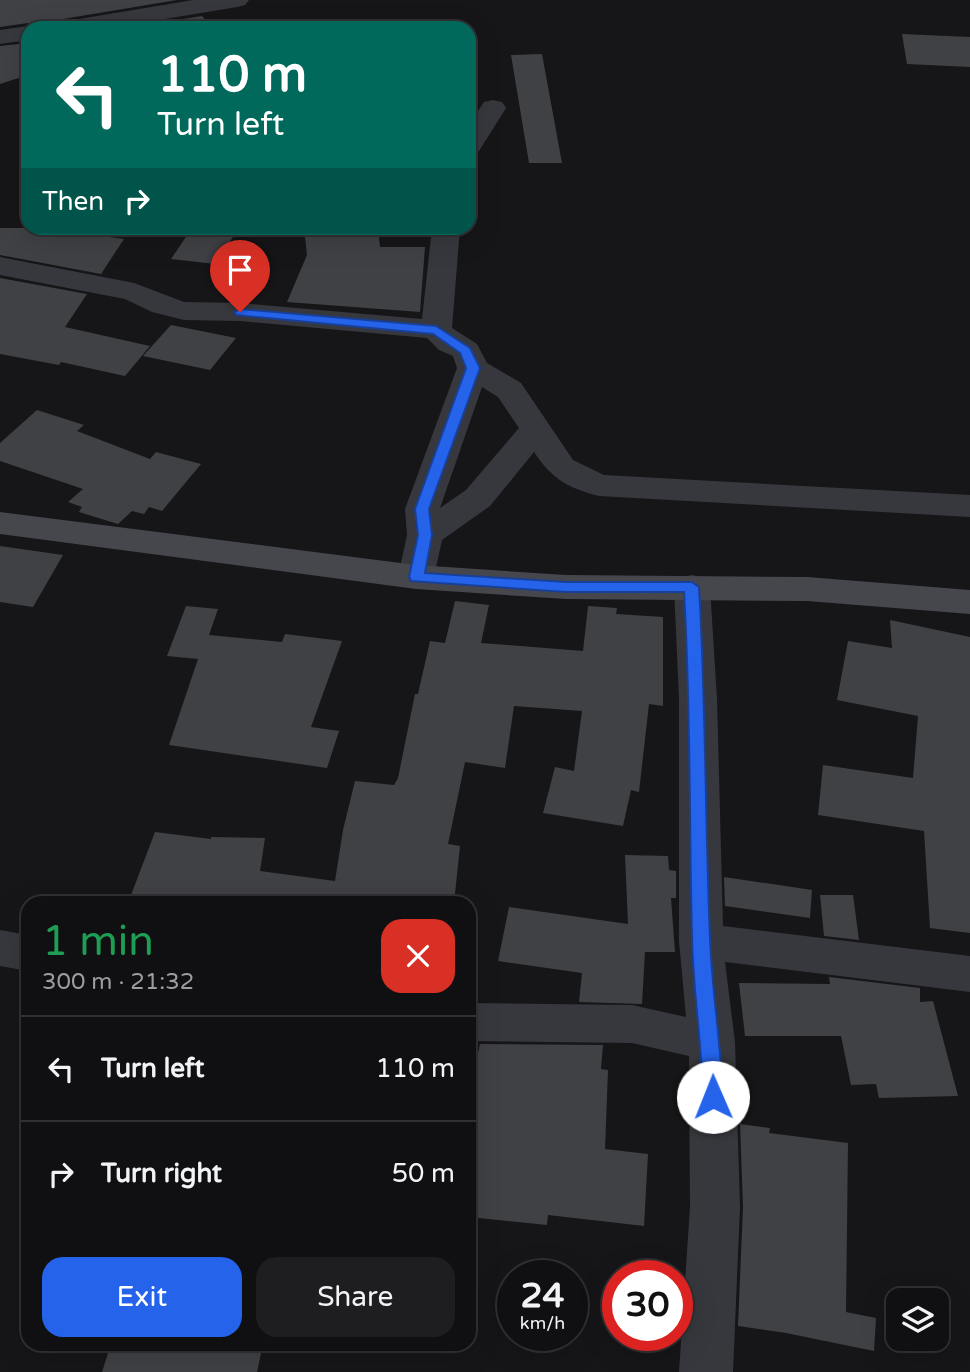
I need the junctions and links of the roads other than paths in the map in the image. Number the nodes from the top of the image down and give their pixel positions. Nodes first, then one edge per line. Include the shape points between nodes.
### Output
1 (237, 0) edge
2 (110, 21) edge
3 (21, 34) edge
4 (0, 37) edge
5 (493, 108) dead end
6 (476, 134) edge
7 (445, 235) edge
8 (0, 266) edge
9 (436, 330) junction
10 (473, 368) junction
11 (537, 428) junction
12 (970, 506) edge
13 (0, 523) edge
14 (425, 535) junction
15 (416, 577) junction
16 (692, 587) junction
17 (970, 602) edge
18 (701, 941) junction
19 (0, 948) edge
20 (21, 952) edge
21 (970, 974) edge
22 (476, 1022) edge
23 (712, 1042) junction
24 (714, 1371) edge

1 - 2 street
3 - 4 street
5 - 6 street
7 - 9 street
8 - 9 street via 134,292 184,311
9 - 10 street via 466,351
10 - 11 street via 510,390
10 - 14 street via 422,509
11 - 12 street via 561,467 599,485
11 - 14 street via 478,499
13 - 15 street
14 - 15 street
15 - 16 street via 566,587
16 - 17 street via 807,589
16 - 18 street
18 - 21 street
18 - 23 street
19 - 20 street
22 - 23 street via 632,1024
23 - 24 street

